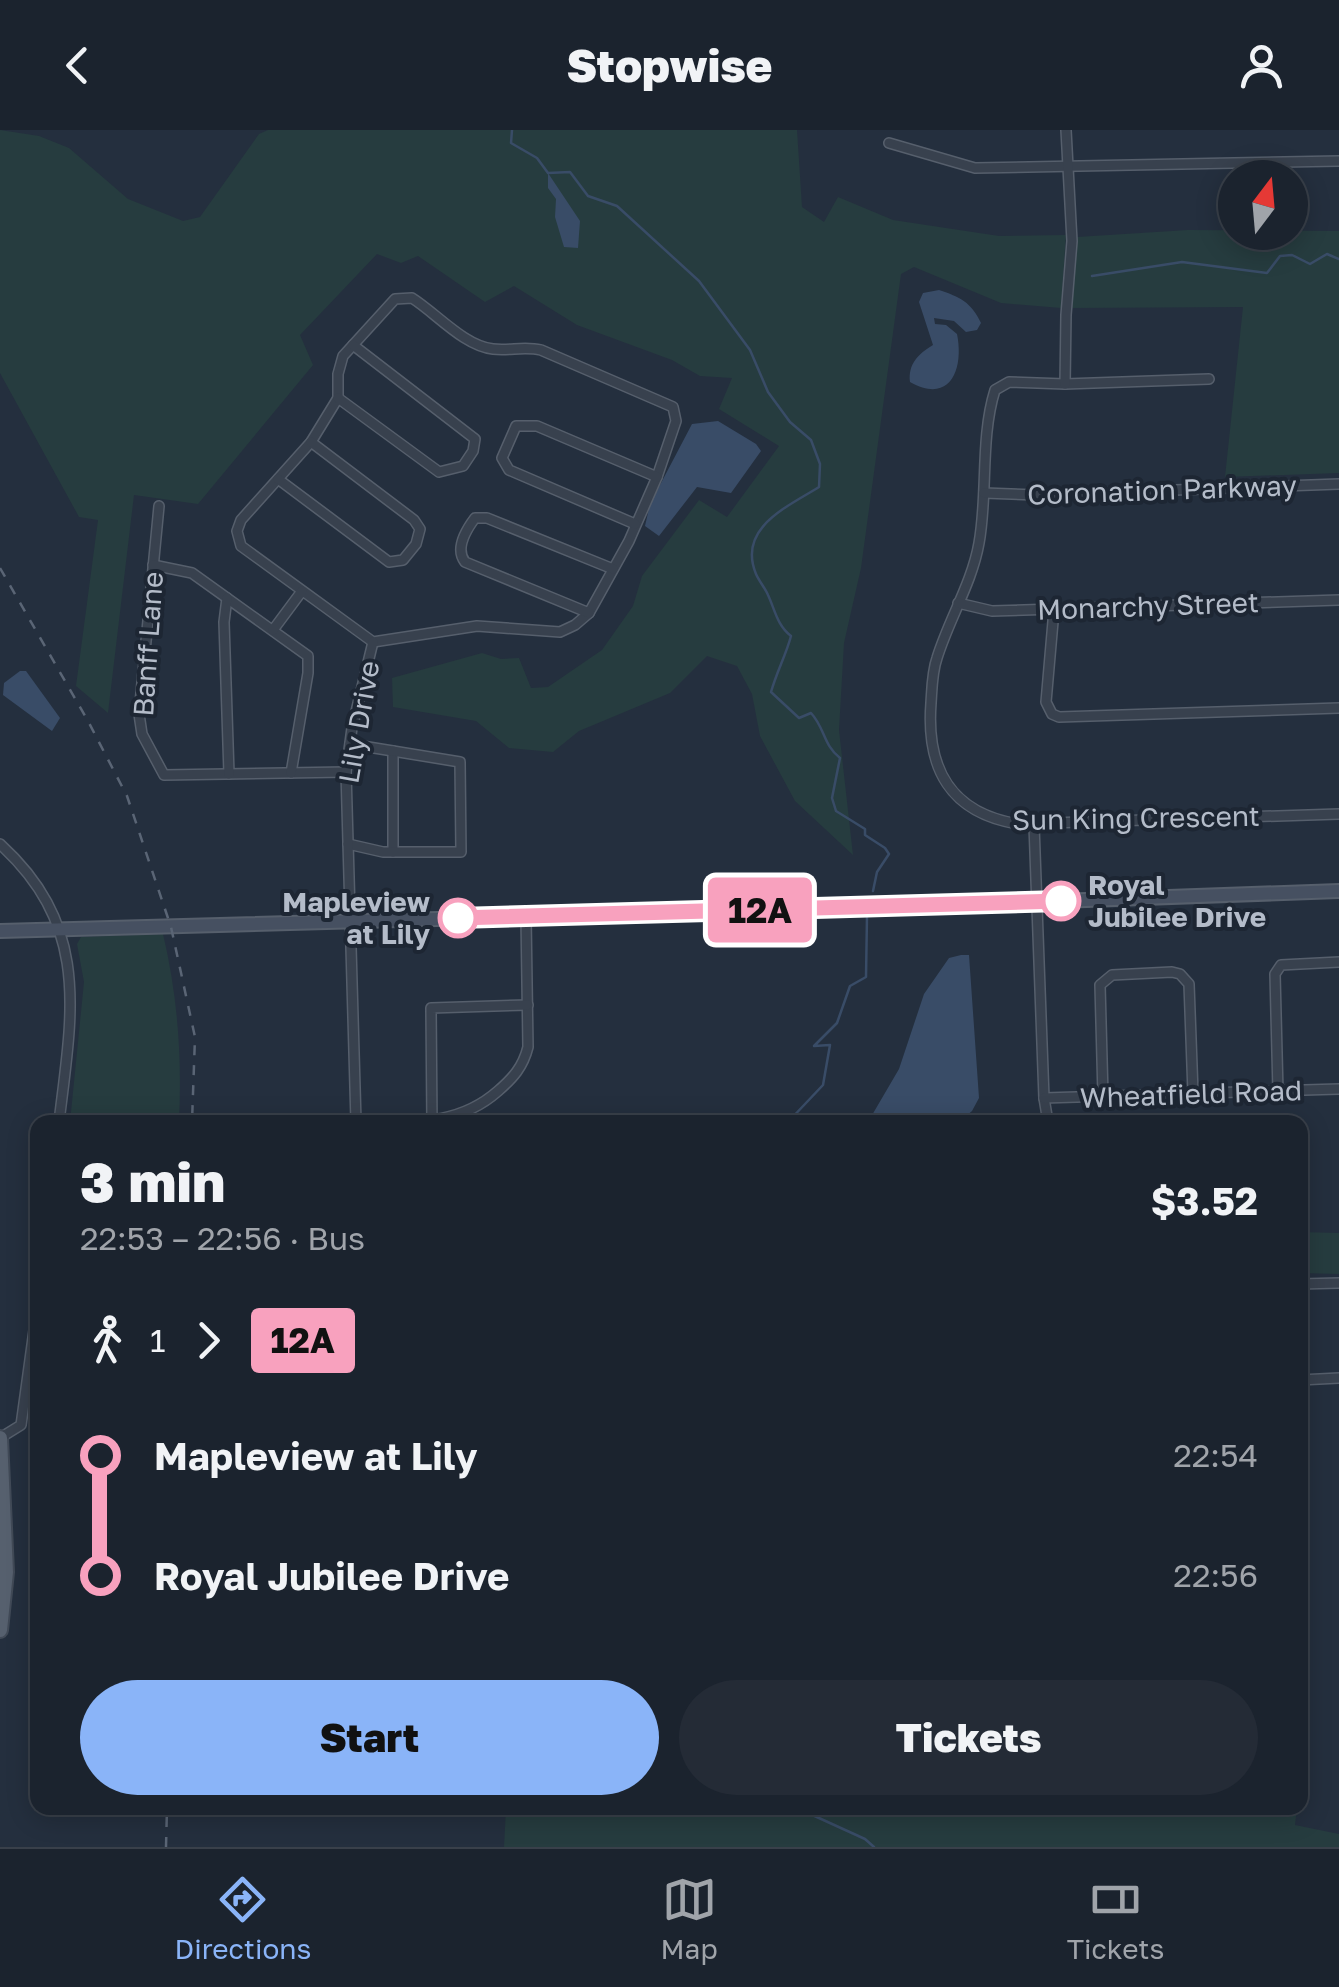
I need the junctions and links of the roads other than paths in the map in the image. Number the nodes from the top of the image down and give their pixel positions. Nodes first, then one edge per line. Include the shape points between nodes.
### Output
1 (1066, 130) edge
2 (889, 143) dead end
3 (1339, 160) edge
4 (1067, 166) junction
5 (353, 345) junction
6 (1209, 379) dead end
7 (1065, 384) junction
8 (338, 398) junction
9 (311, 442) junction
10 (657, 477) junction
11 (278, 479) junction
12 (1339, 484) edge
13 (984, 493) junction
14 (159, 506) dead end
15 (636, 524) junction
16 (154, 565) junction
17 (613, 569) junction
18 (302, 591) junction
19 (227, 598) junction
20 (1339, 600) edge
21 (958, 603) junction
22 (1054, 610) junction
23 (589, 614) junction
24 (273, 630) junction
25 (373, 642) junction
26 (1339, 708) edge
27 (350, 744) junction
28 (393, 750) junction
29 (346, 772) junction
30 (291, 773) junction
31 (228, 774) junction
32 (1339, 814) edge
33 (1034, 825) junction
34 (0, 844) edge
35 (348, 844) junction
36 (393, 852) junction
37 (1339, 891) edge
38 (1036, 901) junction
39 (526, 917) junction
40 (350, 921) junction
41 (59, 929) junction
42 (0, 931) edge
43 (1339, 962) edge
44 (528, 1006) junction
45 (1339, 1089) edge
46 (1278, 1092) junction
47 (1193, 1093) junction
48 (1102, 1096) junction
49 (1044, 1098) junction
50 (60, 1115) edge
51 (356, 1115) edge
52 (431, 1115) edge
53 (464, 1115) edge
54 (1047, 1115) edge
55 (1339, 1283) edge
56 (1308, 1284) edge
57 (30, 1364) edge
58 (1339, 1378) edge
59 (1308, 1380) edge
60 (0, 1438) edge
61 (1, 1477) edge
62 (0, 1630) edge

1 - 4 street
2 - 4 street via 975,168
3 - 4 street
4 - 7 street via 1072,241
5 - 8 street via 343,356
5 - 8 street via 474,439 473,451 463,466 439,472
5 - 10 street via 395,299 412,298 492,350 527,347 599,374 673,407 676,421
6 - 7 street
7 - 13 street, Sun King Crescent via 1009,382 994,390
8 - 9 street
9 - 11 street
9 - 11 street via 414,520 420,529 416,544 403,560 388,562
10 - 15 street
10 - 15 street via 537,426 516,426 502,458 509,470
11 - 18 street via 238,532 242,546
12 - 13 street, Coronation Parkway
13 - 21 street, Sun King Crescent via 978,550
14 - 16 street, Banff Lane
15 - 17 street
16 - 19 street via 186,570
16 - 31 street, Banff Lane via 142,734 164,775
17 - 23 street
17 - 23 street via 487,518 470,524 461,545 465,562
18 - 24 street
18 - 25 street
19 - 24 street
19 - 31 street
20 - 22 street, Monarchy Street
21 - 22 street, Monarchy Street via 992,612
21 - 33 street, Sun King Crescent via 934,665 929,726 937,768 972,808 1001,822
22 - 26 street via 1046,702 1059,717
23 - 25 street via 560,632 477,626
24 - 30 street via 309,660
25 - 27 street, Lily Drive
27 - 28 street
27 - 29 street, Lily Drive
28 - 36 street
28 - 36 street via 460,762 460,852
29 - 30 street, Banff Lane
29 - 35 street, Lily Drive
30 - 31 street, Banff Lane
32 - 33 street, Sun King Crescent
33 - 38 street
34 - 41 street via 34,881
35 - 36 street
35 - 40 street, Lily Drive
37 - 38 main road
38 - 39 main road
38 - 49 street
39 - 40 main road
39 - 44 street
40 - 41 main road
40 - 51 street, Lily Drive
41 - 42 main road
41 - 50 street via 72,994
43 - 46 street via 1281,966 1275,974
44 - 52 street via 431,1008
44 - 53 street via 524,1063
45 - 46 street, Wheatfield Road
46 - 47 street, Wheatfield Road
47 - 48 street, Wheatfield Road
47 - 48 street via 1188,984 1172,972 1103,980
48 - 49 street, Wheatfield Road
49 - 54 street
55 - 56 street
57 - 60 street via 22,1425
58 - 59 street
60 - 61 main road
61 - 62 main road via 6,1572

